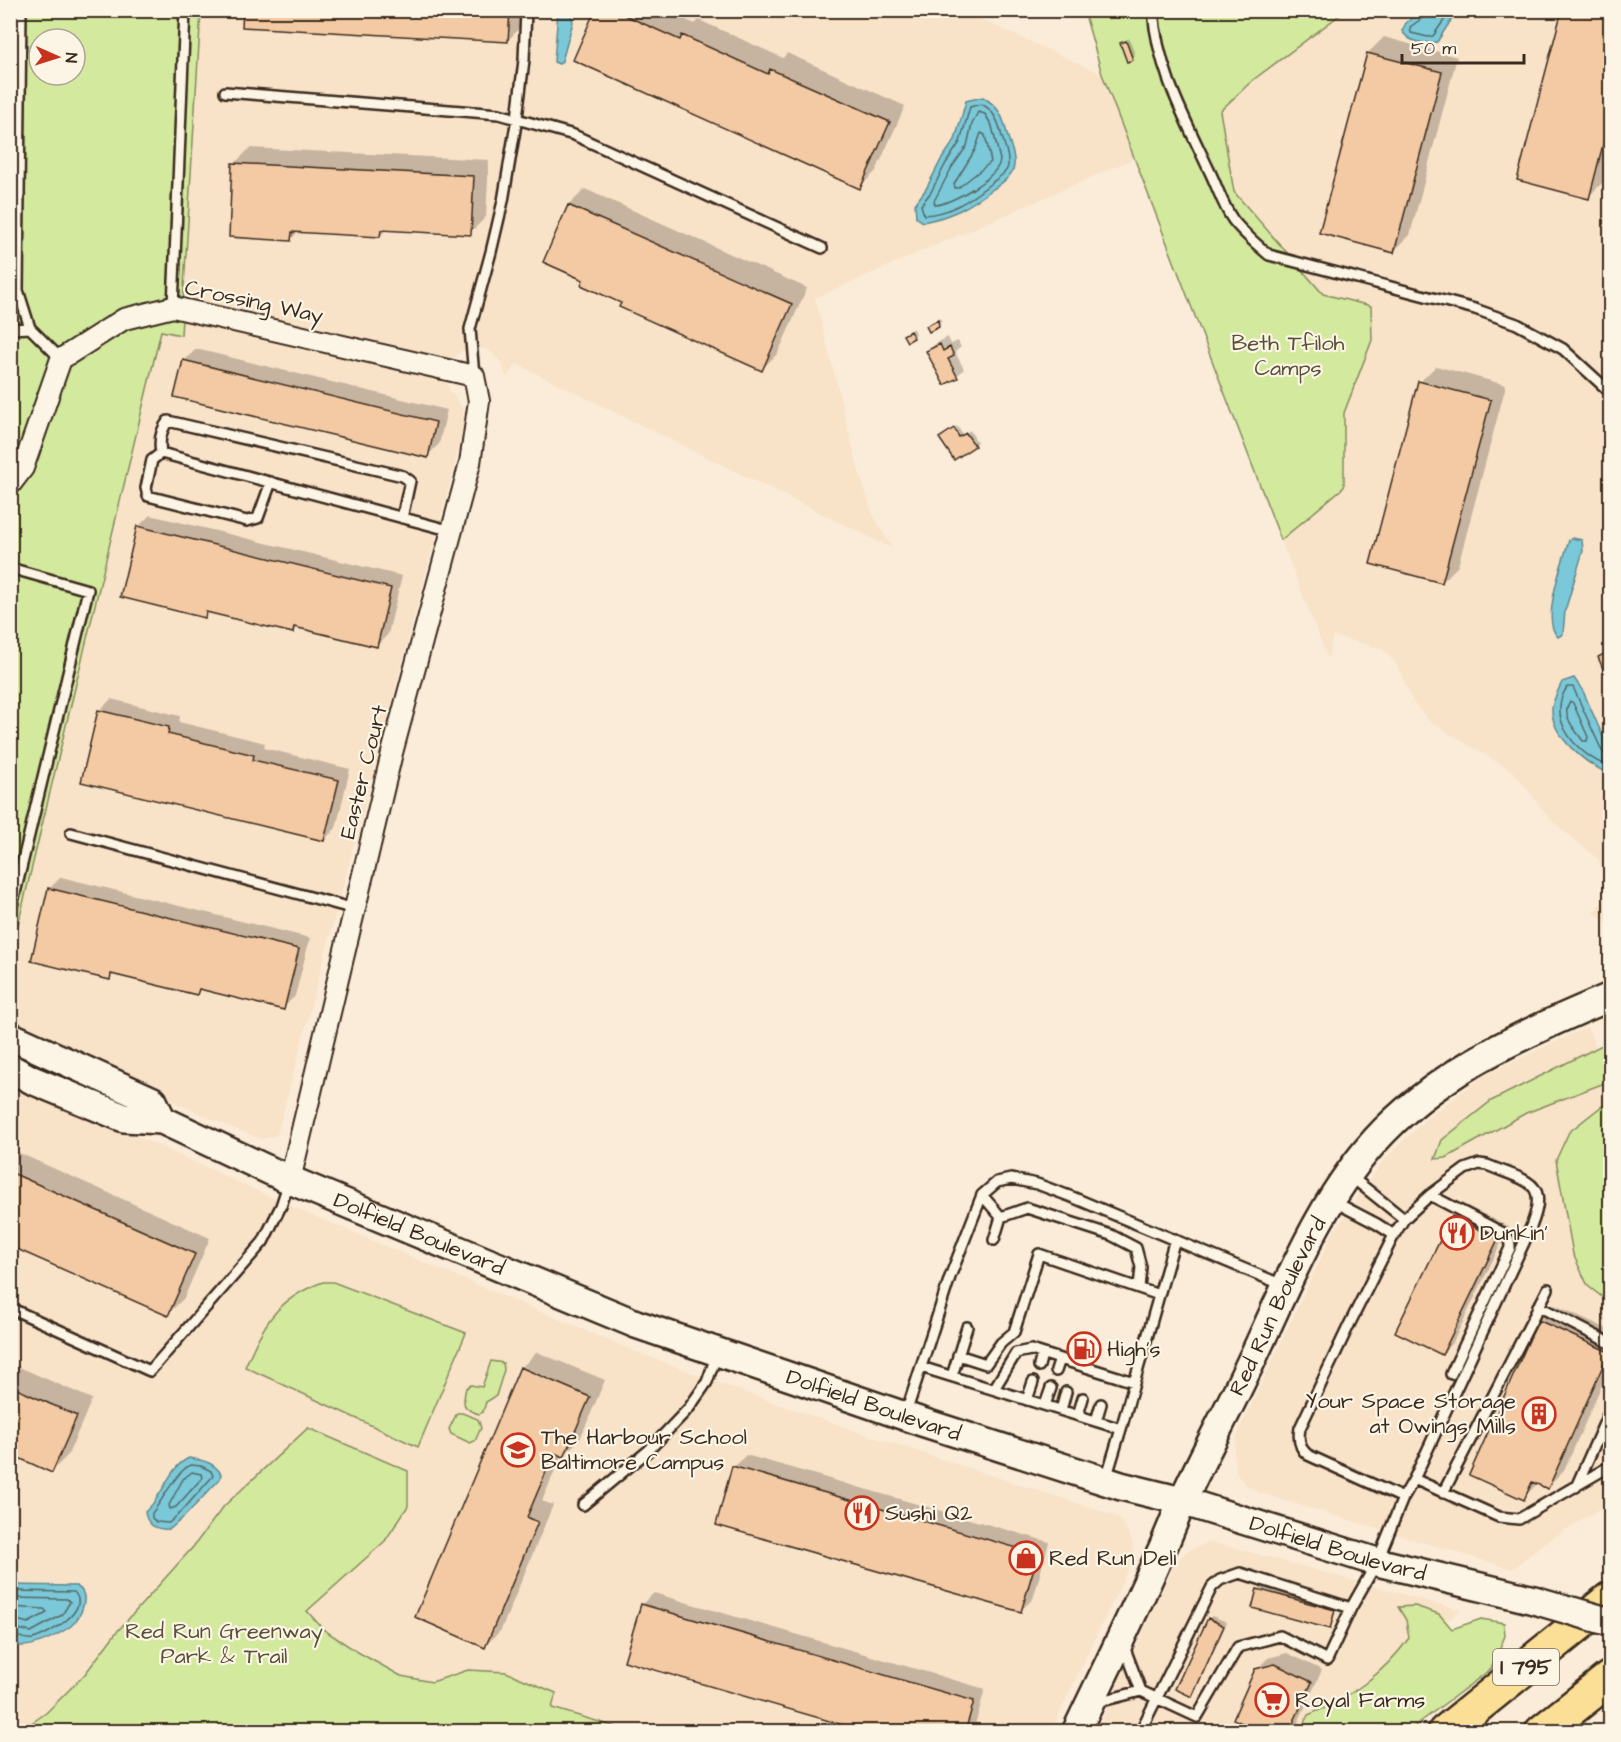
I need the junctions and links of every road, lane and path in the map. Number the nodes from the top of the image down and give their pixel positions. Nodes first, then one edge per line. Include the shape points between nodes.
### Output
1 (21, 10) edge
2 (185, 10) edge
3 (526, 10) edge
4 (1153, 10) edge
5 (225, 92) dead end
6 (517, 118) junction
7 (822, 248) dead end
8 (173, 307) junction
9 (10, 328) edge
10 (30, 328) junction
11 (61, 359) junction
12 (474, 376) junction
13 (1611, 392) edge
14 (160, 453) junction
15 (271, 482) junction
16 (10, 485) edge
17 (402, 518) junction
18 (452, 531) junction
19 (10, 568) edge
20 (71, 833) dead end
21 (354, 909) junction
22 (10, 914) edge
23 (1611, 997) edge
24 (10, 1036) edge
25 (10, 1068) edge
26 (162, 1120) junction
27 (1348, 1174) junction
28 (290, 1180) junction
29 (982, 1195) junction
30 (1430, 1195) junction
31 (1331, 1200) junction
32 (1001, 1217) junction
33 (1404, 1219) junction
34 (1394, 1234) junction
35 (1175, 1239) junction
36 (994, 1240) dead end
37 (1287, 1287) junction
38 (1139, 1288) junction
39 (1548, 1289) dead end
40 (1159, 1295) junction
41 (1538, 1306) junction
42 (10, 1308) edge
43 (968, 1327) dead end
44 (1611, 1343) edge
45 (718, 1352) junction
46 (1042, 1354) junction
47 (958, 1355) junction
48 (1060, 1359) junction
49 (1075, 1364) junction
50 (1039, 1366) dead end
51 (921, 1367) junction
52 (1092, 1369) junction
53 (1056, 1371) dead end
54 (1451, 1374) dead end
55 (1072, 1375) dead end
56 (1110, 1375) junction
57 (952, 1376) junction
58 (1089, 1380) dead end
59 (1033, 1382) dead end
60 (1134, 1382) junction
61 (1107, 1386) dead end
62 (1051, 1388) dead end
63 (994, 1389) junction
64 (1066, 1392) dead end
65 (1083, 1398) dead end
66 (1027, 1400) junction
67 (1101, 1404) dead end
68 (1045, 1405) junction
69 (1061, 1410) junction
70 (1611, 1410) edge
71 (1078, 1415) junction
72 (905, 1416) junction
73 (1096, 1421) junction
74 (1121, 1429) junction
75 (1605, 1469) dead end
76 (1414, 1479) junction
77 (1106, 1481) junction
78 (1576, 1486) junction
79 (1443, 1493) junction
80 (1403, 1498) junction
81 (1182, 1501) junction
82 (583, 1505) dead end
83 (1377, 1562) junction
84 (1611, 1599) edge
85 (1352, 1608) junction
86 (1611, 1622) edge
87 (1122, 1637) junction
88 (1611, 1678) edge
89 (1141, 1691) junction
90 (1157, 1699) junction
91 (1089, 1704) junction
92 (1076, 1731) edge
93 (1140, 1731) edge
94 (1445, 1731) edge
95 (1542, 1731) edge

1 - 10 lane via 18,290
2 - 8 lane
3 - 6 lane
4 - 13 lane via 1162,63 1173,92 1232,218 1252,242 1269,255 1475,309 1517,324 1563,349
5 - 6 lane
6 - 7 lane via 574,135
6 - 12 lane via 492,252 470,329
8 - 11 street, Crossing Way via 124,320
8 - 12 street, Crossing Way
9 - 10 lane
10 - 11 lane
11 - 16 street via 23,468
12 - 18 street, Easter Court via 478,416
14 - 15 lane
14 - 15 lane via 152,460 148,496 247,521 258,519
14 - 17 lane via 161,436 168,422 403,476 410,481
15 - 17 lane
17 - 18 lane
18 - 21 street, Easter Court
19 - 22 lane via 88,590
20 - 21 lane
21 - 28 street, Easter Court
23 - 27 main road, Red Run Boulevard via 1521,1036 1449,1077 1385,1130
24 - 26 main road, Dolfield Boulevard via 153,1101
25 - 26 main road, Dolfield Boulevard via 124,1118
26 - 28 main road, Dolfield Boulevard
27 - 31 main road, Red Run Boulevard
27 - 33 lane
28 - 42 lane via 263,1242 150,1371
28 - 45 main road, Dolfield Boulevard via 636,1324
29 - 32 lane
29 - 35 lane via 997,1182 1011,1179 1037,1184
29 - 51 lane
30 - 33 lane
30 - 54 lane via 1503,1233 1510,1242
30 - 76 lane via 1465,1169 1479,1164 1531,1183 1539,1203
31 - 34 lane
31 - 37 main road, Red Run Boulevard
32 - 36 lane
32 - 38 lane via 1027,1208 1111,1235 1136,1248 1141,1267
33 - 34 lane
34 - 80 lane via 1298,1437 1302,1451 1308,1455
35 - 37 lane
35 - 40 lane
37 - 81 main road, Red Run Boulevard
38 - 40 lane
38 - 47 lane via 1039,1254 1014,1332 1001,1342 986,1364
39 - 41 lane
40 - 60 lane
41 - 44 lane
41 - 79 lane
43 - 47 lane
45 - 72 main road, Dolfield Boulevard
45 - 82 lane via 707,1382 689,1408 648,1451
46 - 48 lane
46 - 50 lane
46 - 63 lane via 1031,1350 1016,1353
47 - 57 lane
48 - 49 lane
48 - 53 lane
49 - 52 lane
49 - 55 lane
51 - 57 lane
51 - 72 lane
52 - 56 lane
52 - 58 lane
56 - 60 lane
56 - 61 lane
57 - 63 lane
59 - 66 lane
60 - 74 lane
62 - 68 lane
63 - 66 lane
64 - 69 lane
65 - 71 lane
66 - 68 lane
67 - 73 lane
68 - 69 lane
69 - 71 lane
70 - 78 lane
71 - 73 lane
72 - 77 main road, Dolfield Boulevard
73 - 74 lane
74 - 77 lane
75 - 78 lane
76 - 79 lane
76 - 80 lane
77 - 81 main road, Dolfield Boulevard
78 - 79 lane via 1520,1519 1499,1517
80 - 83 lane
81 - 83 main road, Dolfield Boulevard
81 - 87 main road, Red Run Boulevard
83 - 85 lane
83 - 86 main road, Dolfield Boulevard, bridge
84 - 94 highway, I 795
85 - 90 lane via 1240,1573 1220,1580 1212,1587
85 - 90 lane via 1327,1660 1280,1636 1238,1647 1197,1717
87 - 89 lane
87 - 91 main road, Red Run Boulevard
88 - 95 highway, I 795
89 - 90 lane
89 - 91 lane
90 - 93 lane
91 - 92 main road, Red Run Boulevard

